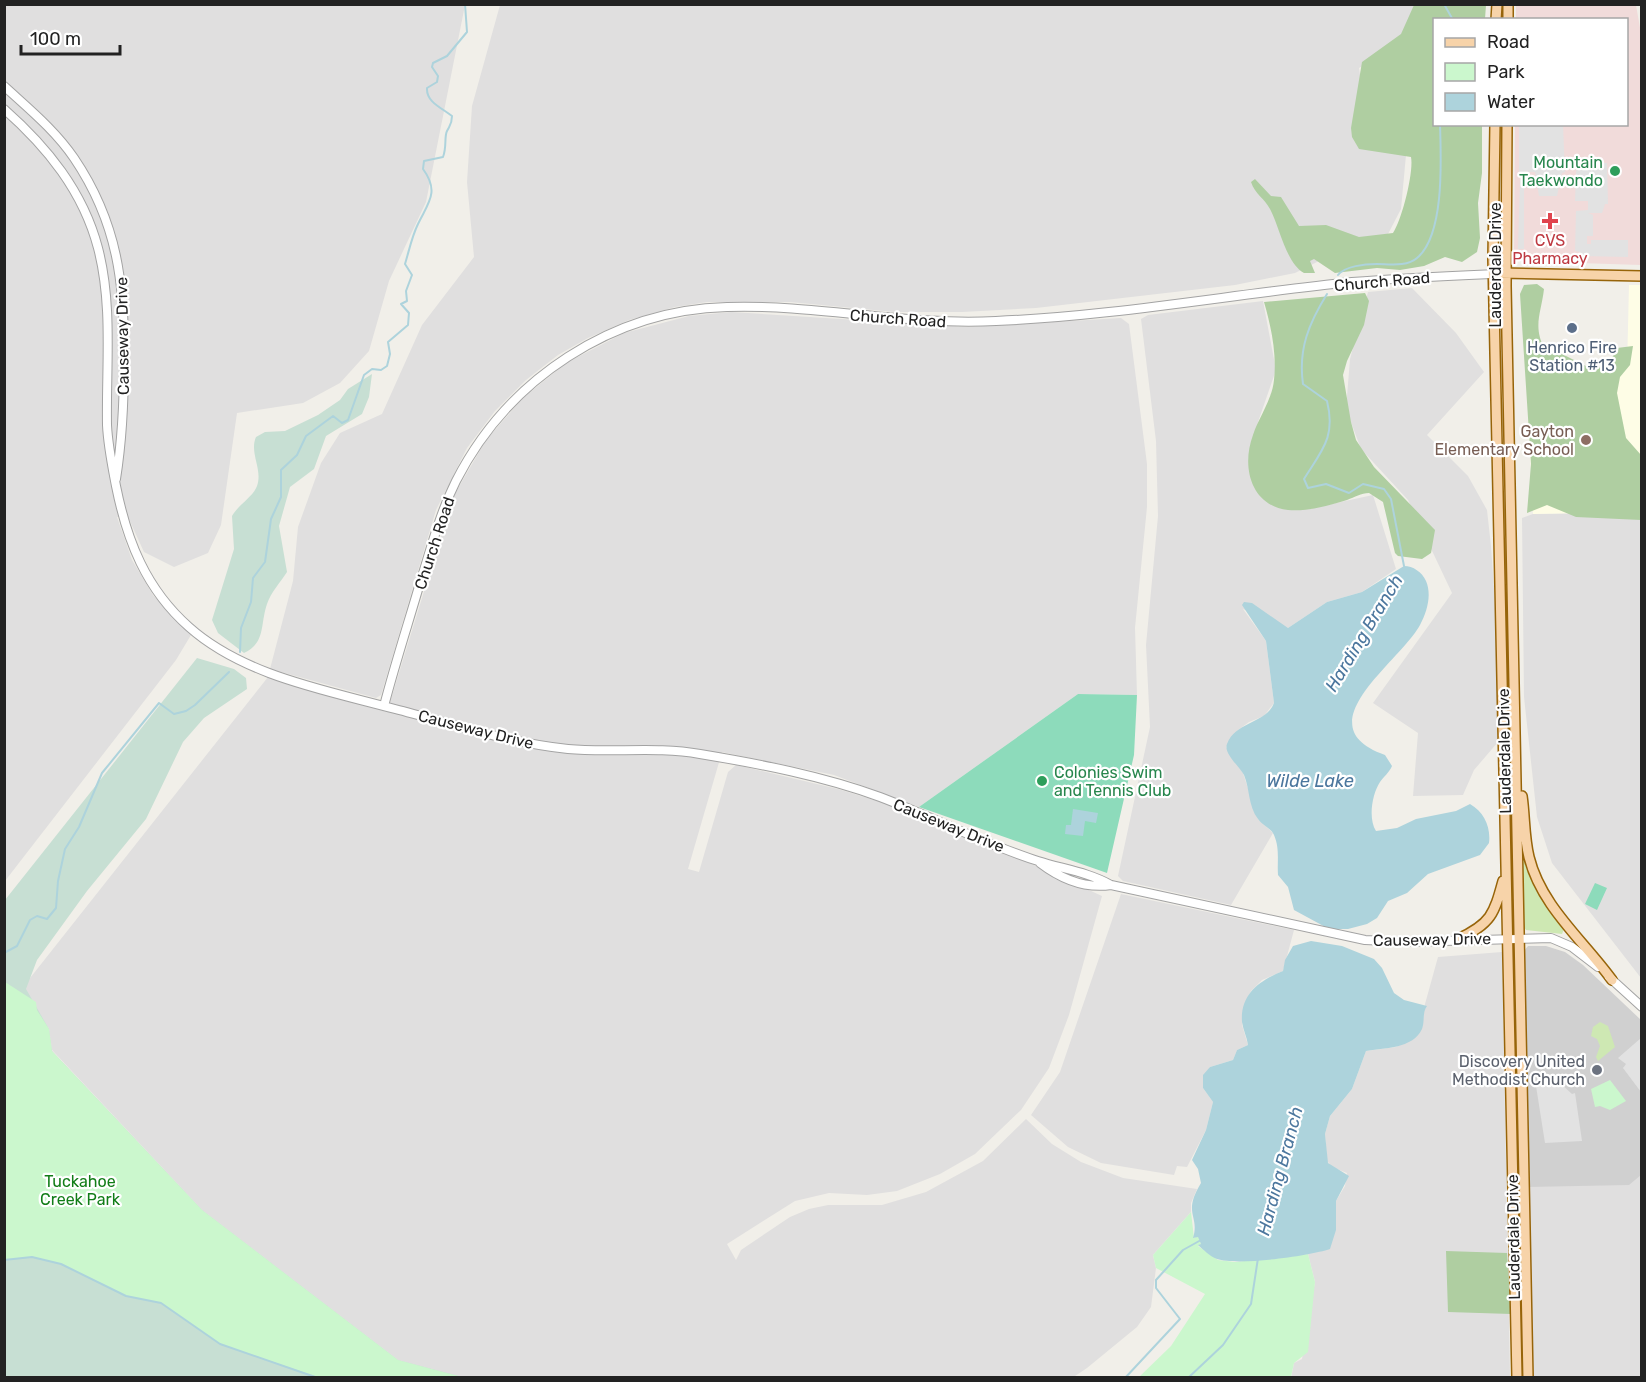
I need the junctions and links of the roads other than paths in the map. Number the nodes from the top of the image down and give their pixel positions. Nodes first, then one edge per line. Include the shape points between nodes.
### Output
1 (4, 86) edge
2 (4, 109) edge
3 (1495, 126) edge
4 (1507, 126) edge
5 (1494, 273) junction
6 (1506, 273) junction
7 (1641, 276) edge
8 (116, 481) junction
9 (384, 706) junction
10 (1516, 759) junction
11 (1506, 870) junction
12 (1507, 938) junction
13 (1520, 938) junction
14 (1458, 939) junction
15 (1612, 980) junction
16 (1641, 1007) edge
17 (1517, 1377) edge
18 (1528, 1377) edge

1 - 8 street, Causeway Drive via 43,121 72,156 96,196 112,236 124,309 124,395
2 - 8 street, Causeway Drive via 37,139 59,167 79,199 98,246 106,288 107,428
3 - 5 main road, Lauderdale Drive
4 - 6 main road, Lauderdale Drive
5 - 6 main road, Church Road
5 - 9 street, Church Road via 1356,282 1032,319 912,321 801,309 722,307 676,313 624,328 577,350 540,377 502,413 477,445 443,509
5 - 11 main road, Lauderdale Drive
6 - 7 main road, Church Road
6 - 10 main road, Lauderdale Drive
8 - 9 street, Causeway Drive via 125,527 137,559 152,585 189,627 216,648 260,669
9 - 14 street, Causeway Drive via 529,744 596,751 695,753 833,782 907,807 1038,861 1055,874 1096,888 1111,885 1344,937 1380,942
10 - 13 main road, Lauderdale Drive
10 - 15 main road via 1527,849 1537,878 1564,921
11 - 12 main road, Lauderdale Drive
11 - 14 main road via 1490,919
12 - 13 street, Causeway Drive
12 - 14 street, Causeway Drive
12 - 17 main road, Lauderdale Drive
13 - 15 street, Causeway Drive via 1565,943
13 - 18 main road, Lauderdale Drive
15 - 16 street, Causeway Drive

